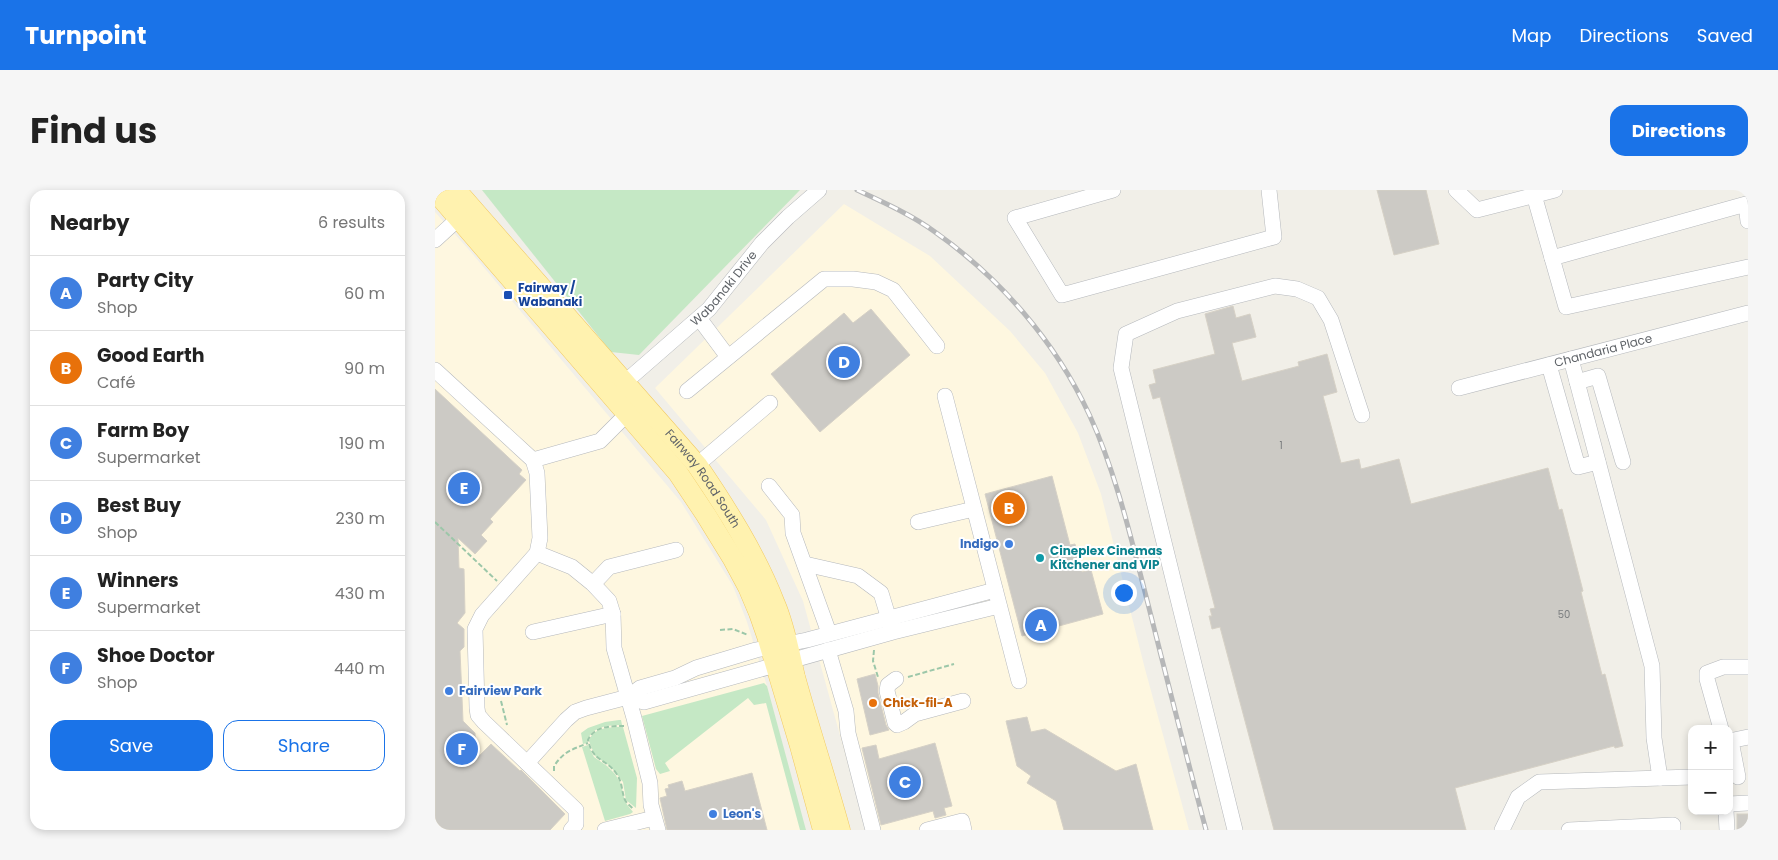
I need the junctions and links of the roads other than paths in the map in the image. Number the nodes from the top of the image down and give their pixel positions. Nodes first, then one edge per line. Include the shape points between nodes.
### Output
1 (456, 190) edge
2 (819, 190) edge
3 (1113, 190) edge
4 (1269, 190) edge
5 (1456, 190) edge
6 (1555, 190) edge
7 (435, 191) edge
8 (1534, 195) junction
9 (459, 218) junction
10 (1748, 221) edge
11 (435, 240) edge
12 (1552, 258) junction
13 (1748, 267) edge
14 (1748, 313) edge
15 (699, 318) junction
16 (937, 346) dead end
17 (729, 357) junction
18 (1571, 359) junction
19 (1549, 365) junction
20 (435, 370) edge
21 (1577, 382) junction
22 (624, 383) junction
23 (1459, 388) dead end
24 (687, 391) dead end
25 (945, 396) dead end
26 (769, 403) dead end
27 (627, 414) junction
28 (1362, 415) dead end
29 (533, 460) junction
30 (1598, 462) junction
31 (1623, 462) dead end
32 (697, 465) junction
33 (769, 486) dead end
34 (974, 509) junction
35 (917, 522) dead end
36 (676, 550) dead end
37 (537, 552) junction
38 (805, 564) junction
39 (593, 584) junction
40 (995, 590) junction
41 (999, 606) junction
42 (613, 614) junction
43 (891, 625) junction
44 (533, 632) dead end
45 (829, 633) junction
46 (828, 650) junction
47 (781, 655) junction
48 (1748, 667) edge
49 (896, 679) dead end
50 (1019, 681) dead end
51 (628, 697) junction
52 (964, 704) dead end
53 (1720, 725) edge
54 (1748, 737) edge
55 (1733, 740) edge
56 (1733, 754) edge
57 (527, 763) junction
58 (1688, 777) edge
59 (1738, 777) edge
60 (1660, 778) junction
61 (1748, 803) edge
62 (1733, 804) edge
63 (1726, 815) edge
64 (656, 824) edge
65 (611, 829) edge
66 (933, 829) edge
67 (571, 830) edge
68 (823, 830) edge
69 (840, 830) edge
70 (873, 830) edge
71 (964, 830) edge
72 (1235, 830) edge
73 (1502, 830) edge
74 (1569, 830) edge
75 (1673, 830) edge
76 (1727, 830) edge

1 - 22 main road, Fairway Road South
2 - 15 street, Wabanaki Drive via 762,243
3 - 4 street via 1015,218 1062,295 1274,237
5 - 8 street via 1477,210
6 - 8 street
7 - 9 main road, Fairway Road South
8 - 12 street
9 - 11 street
9 - 27 main road, Fairway Road South
10 - 12 street via 1746,204
12 - 13 street via 1566,307
14 - 18 street, Chandaria Place
15 - 17 street
15 - 22 street, Wabanaki Drive
16 - 17 street via 893,290 876,282 824,279
17 - 24 street
18 - 19 street, Chandaria Place
18 - 21 street
19 - 23 street, Chandaria Place
19 - 30 street via 1578,467
20 - 29 street
21 - 30 street
21 - 31 street via 1599,376
22 - 32 main road, Fairway Road South
25 - 34 street
26 - 32 street
27 - 29 street via 600,441
27 - 47 main road, Fairway Road South via 678,473 707,515 748,587
28 - 72 street via 1331,320 1318,298 1297,289 1275,286 1177,311 1126,334 1121,368
29 - 37 street via 539,510
30 - 60 street via 1652,666 1654,738
32 - 47 main road, Fairway Road South via 761,572 775,604
33 - 38 street via 793,515 793,533
34 - 35 street
34 - 40 street
36 - 39 street via 609,567
37 - 39 street via 572,567
37 - 57 street via 482,614 474,637 478,715
38 - 43 street via 858,576 881,593
38 - 45 street
39 - 42 street via 609,601
40 - 41 street
40 - 43 street
41 - 43 street
41 - 50 street
42 - 44 street
42 - 51 street via 614,648
43 - 45 street
43 - 46 street
45 - 47 street via 807,640
46 - 47 street
46 - 70 street via 846,711 848,733
47 - 51 street via 696,668 640,688
47 - 68 main road, Fairway Road South
47 - 69 main road, Fairway Road South
48 - 53 street via 1723,667 1707,673
49 - 52 street via 888,685 887,696 897,725 915,714
51 - 57 street via 575,712
51 - 64 street
54 - 55 street
56 - 59 street
57 - 67 street via 576,810 577,820
58 - 60 street
60 - 73 street via 1539,782 1518,797
61 - 62 street
63 - 76 street
64 - 65 street
66 - 71 street via 962,820
74 - 75 street via 1673,825

